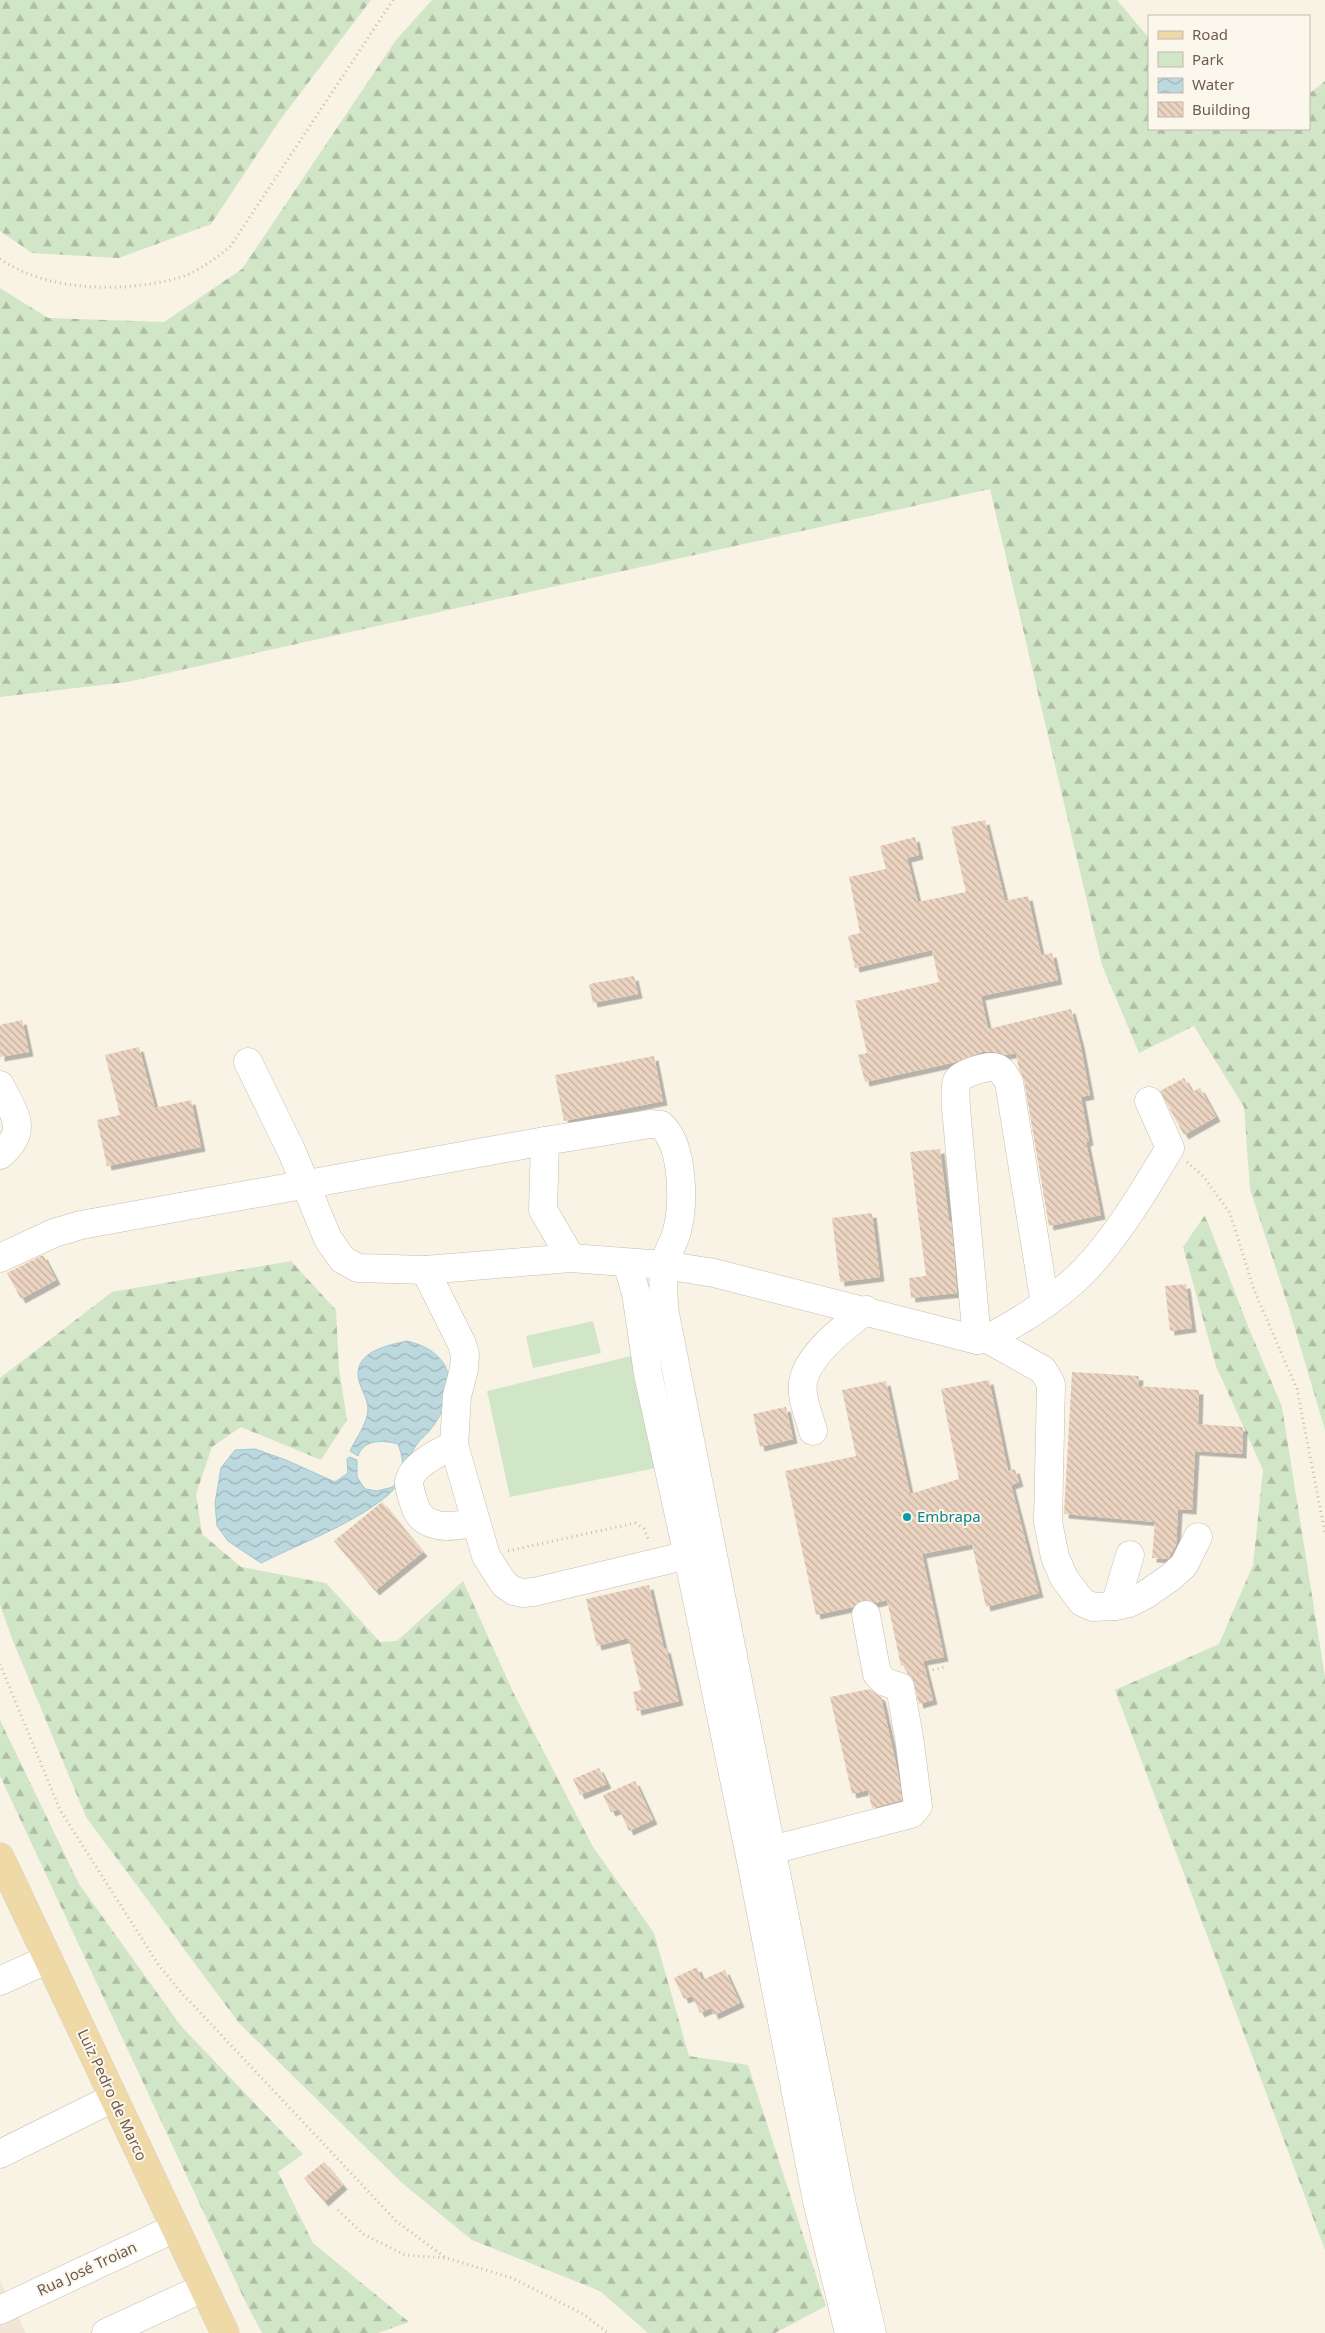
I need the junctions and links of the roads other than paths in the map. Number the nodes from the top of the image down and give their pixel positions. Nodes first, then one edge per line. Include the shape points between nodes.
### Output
1 (248, 1062) dead end
2 (0, 1085) edge
3 (1149, 1101) dead end
4 (545, 1141) junction
5 (0, 1155) edge
6 (304, 1185) junction
7 (543, 1210) junction
8 (3, 1248) edge
9 (571, 1258) junction
10 (531, 1261) junction
11 (627, 1263) junction
12 (664, 1265) junction
13 (425, 1270) junction
14 (1045, 1304) junction
15 (866, 1310) junction
16 (652, 1316) junction
17 (982, 1339) junction
18 (813, 1431) dead end
19 (454, 1445) junction
20 (476, 1523) junction
21 (1198, 1537) dead end
22 (700, 1553) junction
23 (1130, 1556) dead end
24 (1115, 1606) junction
25 (866, 1615) dead end
26 (761, 1853) junction
27 (0, 1858) edge
28 (48, 1959) junction
29 (0, 1981) edge
30 (113, 2098) junction
31 (0, 2154) edge
32 (175, 2228) junction
33 (203, 2288) junction
34 (0, 2310) edge
35 (106, 2333) edge
36 (225, 2333) edge
37 (849, 2333) edge
38 (872, 2333) edge

1 - 6 street via 292,1152
2 - 5 street via 16,1120 17,1132 15,1140
3 - 14 street via 1170,1148 1100,1253
4 - 6 street
4 - 7 street
4 - 12 street via 650,1124 661,1125 667,1131 671,1136 681,1182 681,1212 677,1233
6 - 8 street via 81,1225
6 - 13 street via 328,1239 343,1260 369,1270
7 - 9 street
7 - 10 street
9 - 10 street
9 - 11 street
10 - 13 street
11 - 12 street
11 - 16 street
12 - 15 street via 714,1272
12 - 16 street
13 - 19 street via 465,1356 457,1396
14 - 17 street
14 - 17 street via 1009,1082 1002,1070 992,1066 962,1075 956,1088
15 - 17 street
15 - 18 street via 832,1339 810,1365 804,1379 803,1396
16 - 22 street
17 - 24 street via 1043,1370 1048,1376 1051,1384 1048,1522 1055,1557 1064,1578 1082,1602 1093,1607
19 - 20 street
19 - 20 street via 435,1454 410,1477 416,1512 424,1520 440,1526
20 - 22 street via 486,1556 504,1584 523,1593
21 - 24 street via 1184,1565 1171,1577 1145,1595
22 - 26 street
23 - 24 street
25 - 26 street via 877,1674 885,1682 900,1687 918,1806 911,1814
26 - 37 street via 817,2200
26 - 38 street
27 - 28 main road, Luiz Pedro de Marco
28 - 29 street
28 - 30 main road, Luiz Pedro de Marco
30 - 31 street
30 - 32 main road, Luiz Pedro de Marco
32 - 33 main road, Luiz Pedro de Marco
32 - 34 street, Rua José Troian
33 - 35 street
33 - 36 main road, Luiz Pedro de Marco

